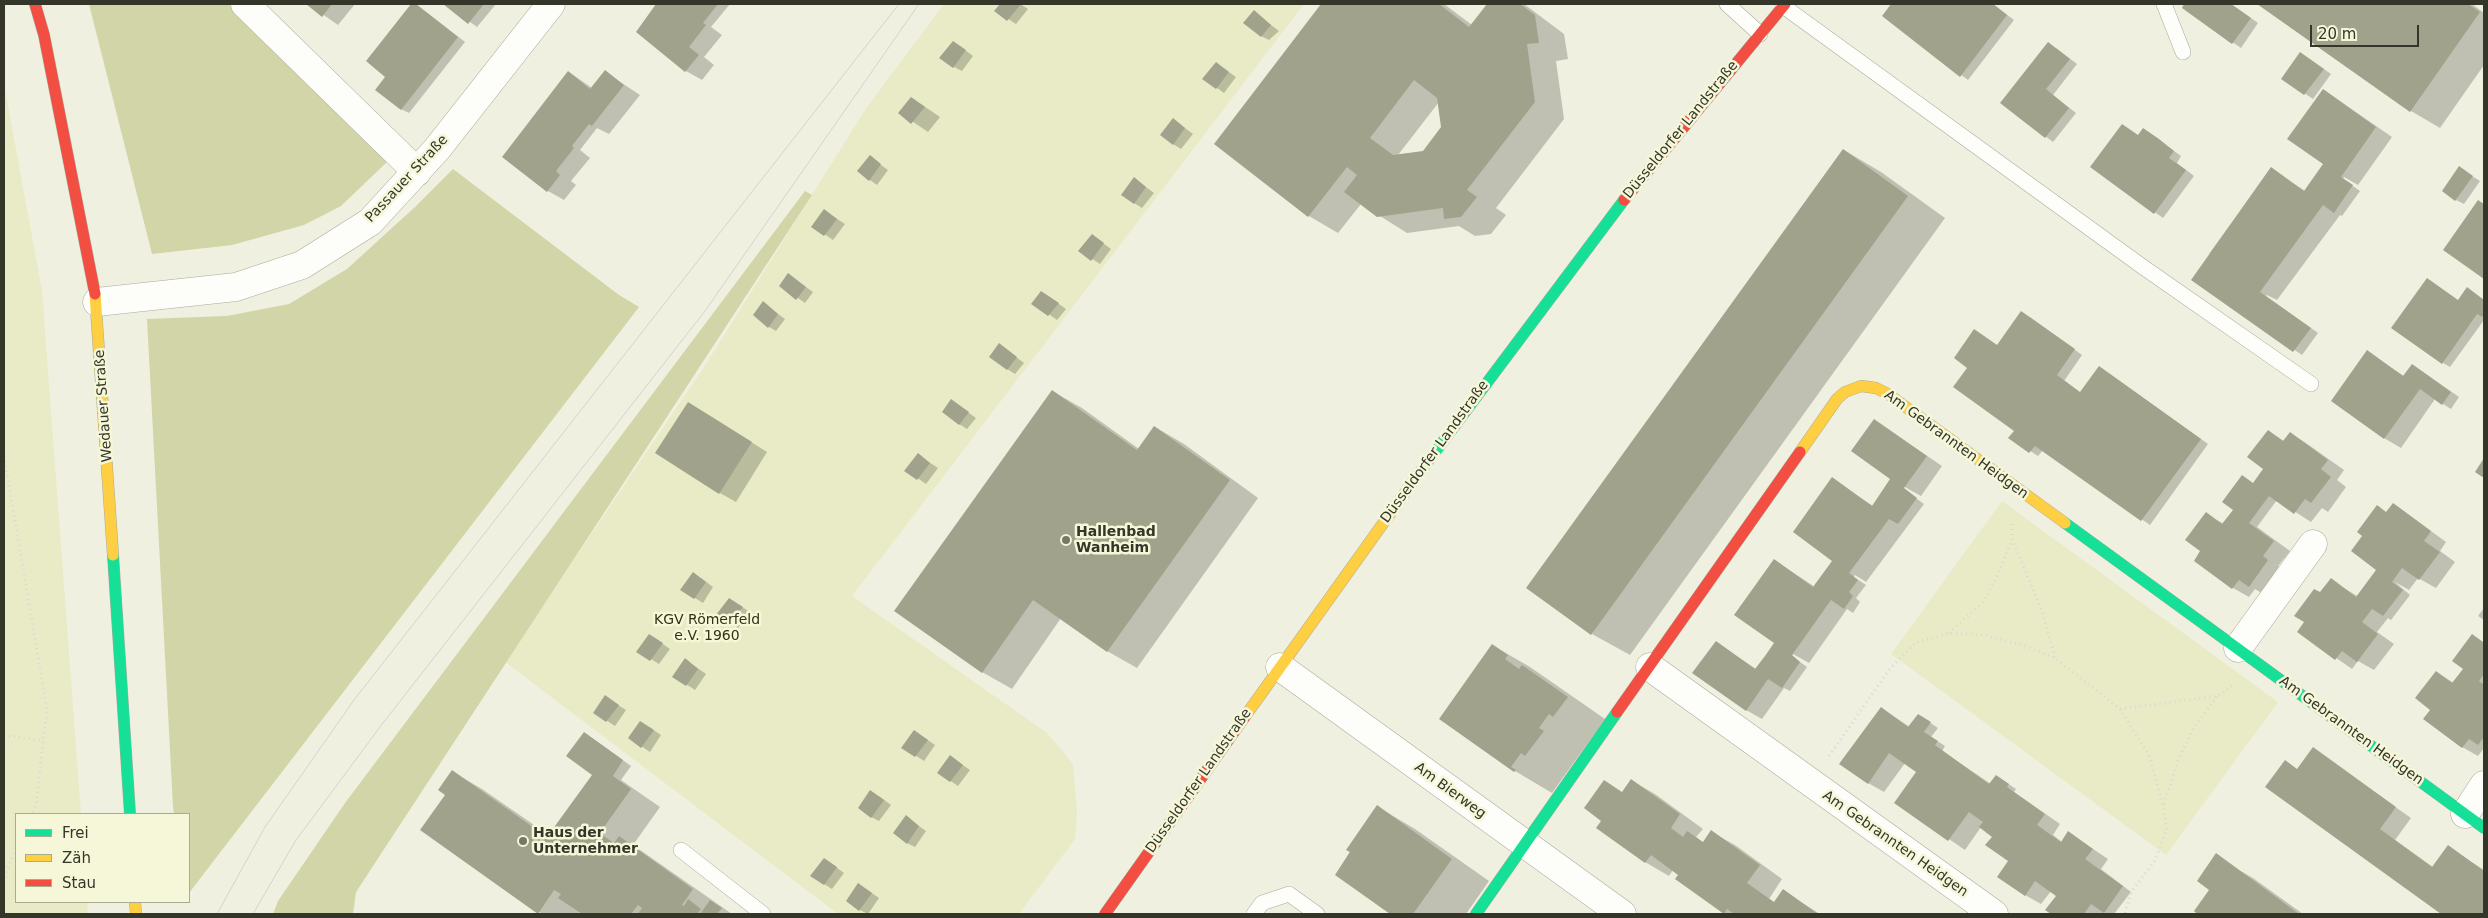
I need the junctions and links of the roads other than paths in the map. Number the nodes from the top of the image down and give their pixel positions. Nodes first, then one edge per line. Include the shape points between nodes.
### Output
1 (35, 4) edge
2 (245, 4) edge
3 (551, 4) edge
4 (1726, 4) edge
5 (2164, 4) edge
6 (1784, 5) edge
7 (1760, 34) junction
8 (2183, 52) dead end
9 (417, 172) junction
10 (97, 302) junction
11 (2311, 384) dead end
12 (2313, 544) dead end
13 (2249, 656) junction
14 (1280, 666) junction
15 (1650, 667) junction
16 (2484, 785) edge
17 (130, 813) edge
18 (2474, 821) edge
19 (1524, 845) junction
20 (681, 850) dead end
21 (764, 914) edge
22 (1105, 914) edge
23 (1254, 914) edge
24 (1317, 914) edge
25 (1476, 914) edge
26 (1622, 914) edge
27 (1994, 914) edge

1 - 10 street, Wedauer Straße
2 - 9 street
3 - 9 street, Passauer Straße
4 - 7 lane
5 - 8 lane
6 - 7 street, Düsseldorfer Landstraße
6 - 11 lane via 2143,267
7 - 14 street, Düsseldorfer Landstraße via 1606,222
9 - 10 street, Passauer Straße via 370,222 302,265 236,286
10 - 17 street, Wedauer Straße
12 - 13 street
13 - 15 street, Am Gebrannten Heidgen via 1888,394 1861,386 1837,399
13 - 18 street, Am Gebrannten Heidgen
14 - 19 street, Am Bierweg
14 - 22 street, Düsseldorfer Landstraße
15 - 19 street, Am Gebrannten Heidgen
15 - 27 street, Am Gebrannten Heidgen
16 - 18 street, Am Gebrannten Heidgen
19 - 25 street, Am Gebrannten Heidgen
19 - 26 street, Am Bierweg
20 - 21 lane
23 - 24 lane via 1262,903 1289,894

